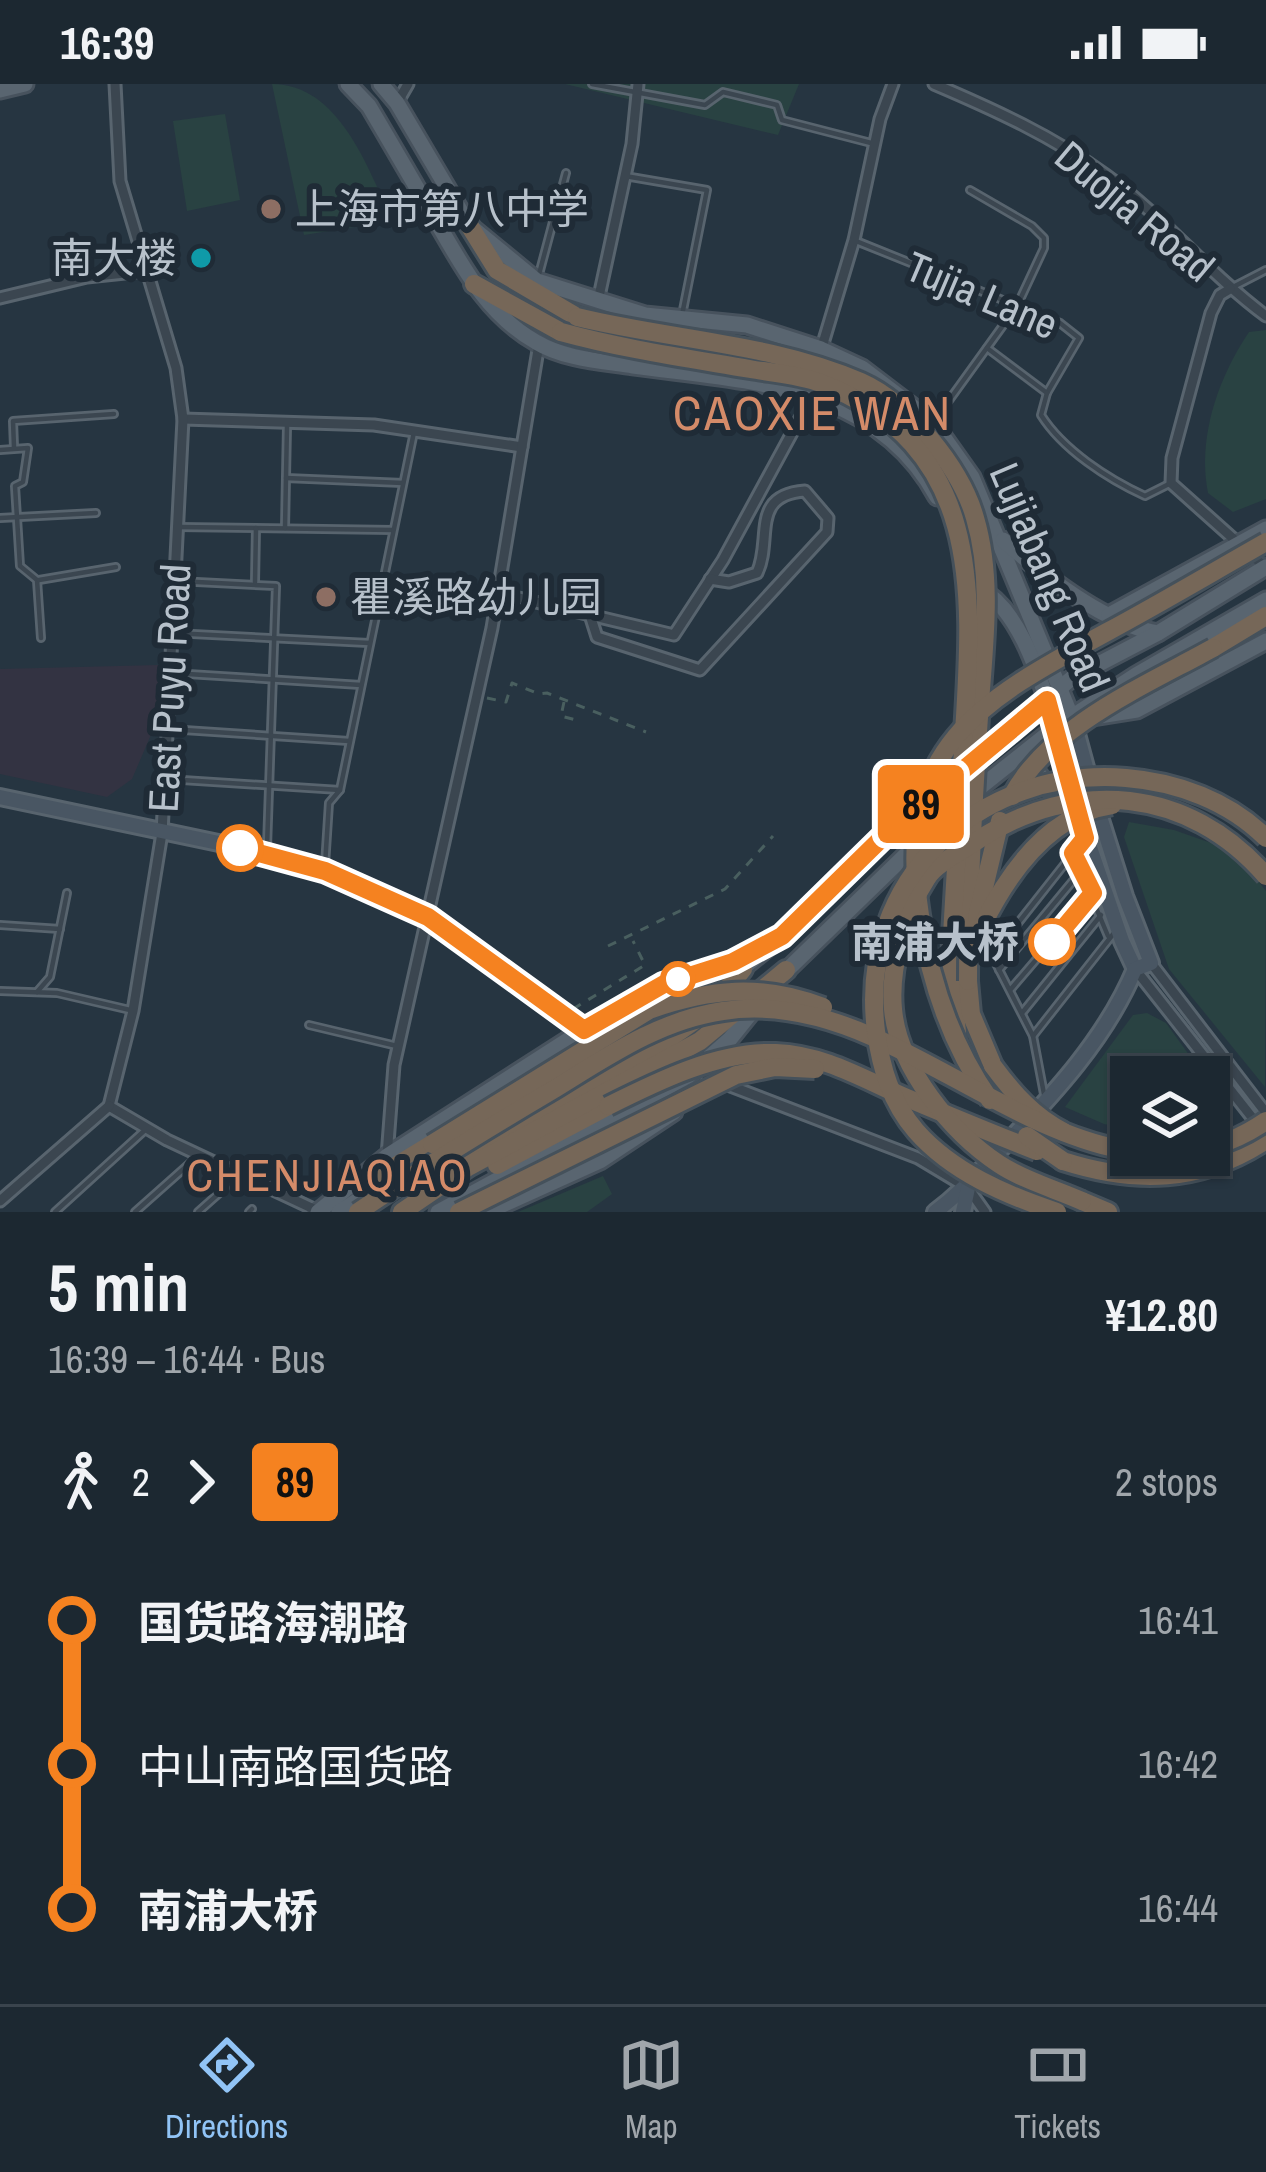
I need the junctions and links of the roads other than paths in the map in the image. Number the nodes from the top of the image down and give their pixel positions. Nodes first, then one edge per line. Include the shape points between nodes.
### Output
1 (25, 84) edge
2 (116, 84) edge
3 (348, 84) edge
4 (381, 84) edge
5 (408, 84) edge
6 (592, 84) edge
7 (893, 84) edge
8 (934, 84) edge
9 (638, 89) edge
10 (0, 90) edge
11 (397, 103) junction
12 (875, 144) junction
13 (566, 173) dead end
14 (625, 176) junction
15 (970, 190) dead end
16 (469, 225) junction
17 (854, 240) junction
18 (1266, 270) edge
19 (144, 271) junction
20 (537, 281) junction
21 (474, 284) junction
22 (1230, 289) junction
23 (0, 298) edge
24 (598, 301) junction
25 (1017, 306) junction
26 (1266, 316) edge
27 (682, 317) junction
28 (539, 344) junction
29 (986, 348) junction
30 (821, 349) junction
31 (1047, 393) junction
32 (812, 396) junction
33 (114, 414) dead end
34 (183, 419) junction
35 (287, 421) junction
36 (933, 422) junction
37 (414, 431) junction
38 (522, 447) junction
39 (14, 449) junction
40 (0, 450) edge
41 (286, 478) junction
42 (403, 483) junction
43 (1171, 483) junction
44 (96, 513) dead end
45 (16, 517) junction
46 (0, 518) edge
47 (178, 527) junction
48 (256, 528) junction
49 (285, 528) junction
50 (1266, 529) edge
51 (393, 530) junction
52 (1000, 537) junction
53 (1266, 542) edge
54 (1239, 545) junction
55 (116, 567) dead end
56 (1266, 567) edge
57 (710, 579) junction
58 (37, 580) junction
59 (176, 581) junction
60 (255, 584) junction
61 (498, 592) junction
62 (1266, 600) edge
63 (590, 615) junction
64 (1109, 615) junction
65 (1266, 616) edge
66 (173, 633) junction
67 (1158, 633) junction
68 (41, 638) dead end
69 (274, 638) junction
70 (1266, 641) edge
71 (369, 644) junction
72 (172, 673) junction
73 (273, 679) junction
74 (361, 685) junction
75 (1061, 686) junction
76 (1047, 700) junction
77 (1064, 722) junction
78 (169, 729) junction
79 (270, 736) junction
80 (349, 741) junction
81 (1032, 766) junction
82 (167, 779) junction
83 (269, 785) junction
84 (981, 788) junction
85 (340, 790) junction
86 (0, 797) edge
87 (162, 833) junction
88 (1085, 838) junction
89 (1266, 838) edge
90 (266, 853) junction
91 (1073, 853) junction
92 (1266, 858) edge
93 (325, 871) junction
94 (1081, 871) junction
95 (1266, 876) edge
96 (67, 893) dead end
97 (1093, 893) junction
98 (1101, 915) junction
99 (428, 917) junction
100 (0, 925) edge
101 (60, 929) junction
102 (1113, 934) junction
103 (782, 936) junction
104 (1151, 963) junction
105 (743, 969) junction
106 (1135, 969) junction
107 (786, 970) junction
108 (999, 970) junction
109 (968, 981) junction
110 (1010, 990) junction
111 (0, 991) edge
112 (37, 992) junction
113 (133, 1011) junction
114 (1022, 1013) junction
115 (309, 1025) dead end
116 (584, 1030) junction
117 (873, 1036) junction
118 (1033, 1036) junction
119 (730, 1039) junction
120 (959, 1042) junction
121 (677, 1044) junction
122 (398, 1047) junction
123 (707, 1077) junction
124 (878, 1085) junction
125 (1046, 1102) junction
126 (109, 1106) junction
127 (632, 1109) junction
128 (1266, 1112) edge
129 (147, 1128) junction
130 (1230, 1136) edge
131 (1266, 1138) edge
132 (1110, 1151) edge
133 (198, 1156) junction
134 (387, 1156) junction
135 (1063, 1161) junction
136 (373, 1180) joint
137 (225, 1188) dead end
138 (968, 1188) junction
139 (0, 1201) edge
140 (56, 1212) edge
141 (135, 1212) edge
142 (198, 1212) edge
143 (318, 1212) edge
144 (336, 1212) edge
145 (360, 1212) edge
146 (402, 1212) edge
147 (415, 1212) edge
148 (438, 1212) edge
149 (459, 1212) edge
150 (487, 1212) edge
151 (934, 1212) edge
152 (963, 1212) edge
153 (985, 1212) edge
154 (1057, 1212) edge
155 (1108, 1212) edge

1 - 10 main road
2 - 19 street, East Puyu Road via 120,181
3 - 21 main road, Lujiabang Road via 369,106
4 - 11 main road, Lujiabang Road
5 - 11 street
6 - 9 lane
7 - 12 street
8 - 22 street, Duojia Road via 1024,122 1109,177
9 - 12 lane via 705,105 722,92 777,105 782,120
9 - 14 street
11 - 16 main road, Lujiabang Road
12 - 17 street
13 - 20 lane
14 - 24 street
14 - 27 lane via 707,190
15 - 25 lane via 1044,238
16 - 20 main road, Lujiabang Road
16 - 109 highway, bridge via 497,270 577,317 759,351 866,384 915,419 956,476 975,514 987,582
17 - 25 lane, Tujia Lane
17 - 30 street
18 - 22 lane
19 - 23 street
19 - 34 street, East Puyu Road via 176,368
20 - 24 main road, Lujiabang Road
21 - 28 main road, Lujiabang Road via 499,316
21 - 120 highway, bridge via 560,332 818,381 875,409 915,448 944,493 969,580 951,975
22 - 26 street, Duojia Road
22 - 43 street via 1210,313
24 - 27 main road, Lujiabang Road
25 - 29 lane
25 - 31 lane, Tujia Lane via 1079,338
27 - 30 main road, Lujiabang Road via 747,325
28 - 32 main road, Lujiabang Road
28 - 38 street
29 - 31 lane
29 - 36 lane
30 - 32 street
30 - 36 main road, Lujiabang Road via 862,368
31 - 43 lane, Tujia Lane via 1041,416 1050,430 1116,482 1145,496
32 - 57 street
32 - 76 main road, Lujiabang Road via 856,412 896,441 934,490 968,572 1010,614
33 - 39 lane via 14,421
34 - 35 street
34 - 47 street, East Puyu Road
35 - 37 street
35 - 41 lane
36 - 52 main road, Lujiabang Road via 972,477
37 - 38 street
37 - 42 lane
38 - 61 street
39 - 40 lane
39 - 45 lane via 28,448 23,482 15,486
41 - 42 lane
41 - 49 lane
42 - 51 lane
43 - 54 street
44 - 45 lane
45 - 46 lane
45 - 58 lane via 20,566
47 - 48 lane
47 - 59 street, East Puyu Road
48 - 49 lane
48 - 60 lane
49 - 51 lane
50 - 54 main road
51 - 71 lane
52 - 64 main road
52 - 75 main road, Lujiabang Road
53 - 120 highway, bridge via 1002,691 935,766 917,826 916,888 945,1018
54 - 56 street
54 - 64 main road
55 - 58 lane
56 - 67 main road
57 - 63 street via 674,635
57 - 63 street via 757,573 761,530 776,500 805,491 828,518 827,532 700,670 598,637
58 - 68 lane
59 - 60 lane
59 - 66 street, East Puyu Road
60 - 69 lane via 276,586
61 - 63 street
61 - 99 street
62 - 77 main road
64 - 67 main road
65 - 109 highway, bridge via 1078,727 1024,772 1001,818
66 - 69 lane
66 - 72 street, East Puyu Road
67 - 75 main road
69 - 71 lane
69 - 73 lane
70 - 77 main road via 1137,710
71 - 74 lane
72 - 73 lane
72 - 78 street, East Puyu Road
73 - 74 lane
73 - 79 lane
74 - 80 lane
75 - 76 main road
75 - 77 main road, Lujiabang Road
76 - 77 main road, Lujiabang Road
76 - 103 main road via 885,835
77 - 81 main road
77 - 84 main road
77 - 88 main road, Lujiabang Road
77 - 104 main road, Lujiabang Road
78 - 79 lane
78 - 82 street, East Puyu Road
79 - 80 lane
79 - 83 lane
80 - 85 lane
81 - 84 main road
81 - 88 main road
82 - 83 lane
82 - 87 street, East Puyu Road
83 - 85 lane
83 - 90 lane
84 - 107 main road
85 - 93 lane via 329,802
86 - 87 main road
87 - 90 main road
87 - 113 street, East Puyu Road
88 - 91 lane
88 - 102 main road, Lujiabang Road
89 - 154 highway, bridge via 1185,788 1146,779 1066,779 971,814 904,888 878,960 873,1009 892,1095 950,1162
90 - 93 main road
91 - 94 lane
91 - 108 lane via 992,956
92 - 109 highway, bridge via 1204,810 1153,799 1100,807 1021,860 981,928
93 - 99 main road
94 - 97 lane
94 - 108 lane
95 - 155 highway, bridge via 1210,827 1122,799 1040,809 928,874 903,936 892,1010 917,1076 965,1138 1002,1166
96 - 101 lane
97 - 98 lane
97 - 110 lane
98 - 102 lane
98 - 114 lane
99 - 116 main road
99 - 122 street
100 - 101 lane
101 - 112 lane via 50,977
102 - 106 main road, Lujiabang Road
102 - 118 lane
103 - 105 main road
103 - 116 main road via 664,984
104 - 106 main road
104 - 128 street, Lujiabang Road
105 - 121 highway
105 - 144 main road
106 - 125 main road via 1120,1004
106 - 131 street, Lujiabang Road
107 - 119 main road
107 - 121 highway via 727,1022
108 - 110 lane
109 - 132 highway, bridge via 979,1036 1015,1096 1048,1124
110 - 114 lane
111 - 112 lane
112 - 113 lane
113 - 126 street, East Puyu Road
114 - 118 lane
115 - 122 lane
116 - 134 main road
117 - 128 highway, bridge via 1046,1137 1112,1161 1161,1166 1210,1158 1245,1140
117 - 136 highway, bridge via 837,1012 778,994 722,989 682,998 649,1010
117 - 145 highway, bridge via 801,1012 725,1010 691,1018 600,1061
118 - 125 lane
119 - 123 main road
119 - 127 main road
120 - 135 highway, bridge via 992,1102
121 - 145 highway, bridge
121 - 146 highway
122 - 134 street
123 - 127 main road
123 - 138 street via 882,1141
123 - 150 main road via 627,1146
124 - 135 highway, bridge
124 - 147 highway, bridge via 808,1057 753,1054 704,1066 608,1106
124 - 149 highway, bridge via 801,1067 736,1075
125 - 138 main road
126 - 129 street
126 - 139 street
127 - 148 main road
128 - 130 highway, bridge
129 - 133 street
129 - 140 lane
131 - 135 highway via 1240,1157 1180,1176 1102,1174
133 - 141 lane
133 - 143 street
134 - 143 main road
136 - 144 main road
137 - 142 lane
138 - 151 main road
138 - 152 main road
138 - 153 street

